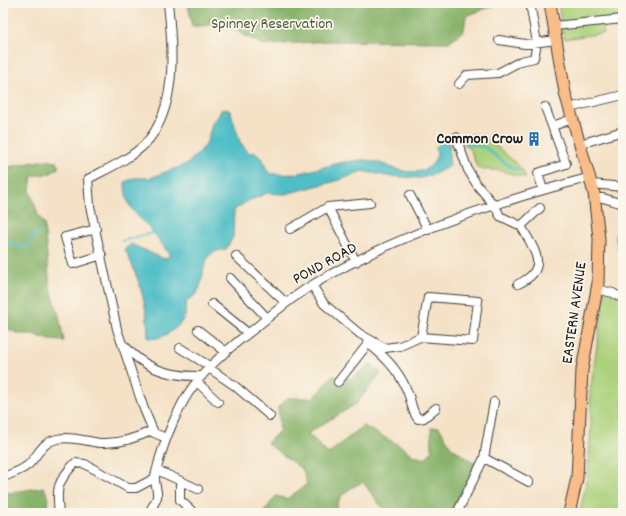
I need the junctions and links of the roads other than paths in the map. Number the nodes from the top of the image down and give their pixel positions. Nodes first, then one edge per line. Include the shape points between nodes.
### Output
1 (168, 3) edge
2 (530, 3) edge
3 (550, 3) edge
4 (623, 19) edge
5 (554, 26) junction
6 (499, 40) dead end
7 (556, 40) junction
8 (537, 43) junction
9 (460, 84) dead end
10 (623, 95) edge
11 (545, 107) dead end
12 (569, 108) junction
13 (572, 119) junction
14 (553, 126) junction
15 (623, 131) edge
16 (456, 137) dead end
17 (580, 144) junction
18 (592, 181) junction
19 (623, 187) edge
20 (543, 190) junction
21 (410, 195) dead end
22 (595, 198) junction
23 (370, 202) dead end
24 (623, 204) edge
25 (495, 206) junction
26 (328, 207) junction
27 (540, 208) dead end
28 (521, 226) junction
29 (96, 229) junction
30 (290, 229) dead end
31 (428, 230) junction
32 (102, 255) junction
33 (236, 256) dead end
34 (356, 262) junction
35 (230, 278) dead end
36 (518, 284) dead end
37 (312, 285) junction
38 (597, 289) junction
39 (623, 299) edge
40 (286, 303) junction
41 (212, 304) dead end
42 (267, 318) junction
43 (198, 330) dead end
44 (248, 333) junction
45 (421, 337) junction
46 (122, 342) junction
47 (369, 342) junction
48 (180, 348) dead end
49 (226, 352) junction
50 (210, 368) junction
51 (200, 379) junction
52 (338, 382) dead end
53 (218, 402) dead end
54 (494, 402) dead end
55 (436, 408) dead end
56 (270, 416) dead end
57 (153, 430) junction
58 (166, 438) junction
59 (484, 458) junction
60 (157, 470) junction
61 (3, 477) edge
62 (154, 478) junction
63 (180, 481) junction
64 (529, 482) dead end
65 (198, 489) dead end
66 (153, 505) junction
67 (59, 513) edge
68 (149, 513) edge
69 (158, 513) edge
70 (194, 513) edge
71 (457, 513) edge
72 (569, 513) edge

1 - 29 street via 172,73 162,118 145,144 125,159 88,179 90,206
2 - 8 street
3 - 5 main road, EASTERN AVENUE
4 - 5 street
5 - 7 main road, EASTERN AVENUE
6 - 8 street
7 - 8 street
7 - 12 main road, EASTERN AVENUE
8 - 9 street via 534,58 521,61 498,73 467,75
10 - 12 street
11 - 14 street
12 - 13 main road, EASTERN AVENUE
13 - 14 street
13 - 17 main road, EASTERN AVENUE
14 - 20 street via 566,164 538,173
15 - 17 street
16 - 25 street via 468,170 486,198
17 - 18 main road, EASTERN AVENUE
18 - 19 street
18 - 20 street, POND ROAD
18 - 22 main road, EASTERN AVENUE
20 - 25 street, POND ROAD
21 - 31 street
22 - 24 street
22 - 38 main road, EASTERN AVENUE via 599,239
23 - 26 street
25 - 28 street via 500,216
25 - 31 street, POND ROAD
26 - 30 street
26 - 34 street
27 - 28 street
28 - 36 street via 536,252 538,261 534,273
29 - 32 street
29 - 32 street via 65,237 73,264
31 - 34 street, POND ROAD
32 - 46 street
33 - 40 street
34 - 37 street, POND ROAD
35 - 42 street
37 - 40 street, POND ROAD
37 - 47 street via 324,304
38 - 39 street via 613,293
38 - 72 main road, EASTERN AVENUE via 582,370 579,457
40 - 42 street, POND ROAD
41 - 44 street
42 - 44 street, POND ROAD
43 - 49 street
44 - 49 street, POND ROAD
45 - 45 street via 473,342 478,301 428,297
45 - 47 street via 400,346 386,348
46 - 51 street via 134,357 150,368
46 - 57 street
47 - 52 street
47 - 55 street via 384,356 400,378 418,418 424,418
48 - 50 street
49 - 50 street, POND ROAD
50 - 51 street, POND ROAD
50 - 56 street
51 - 53 street
51 - 58 street, POND ROAD via 183,401
54 - 59 street
57 - 58 street
57 - 61 street via 138,437 101,443 69,438 57,439 38,451 28,465
58 - 60 street, POND ROAD
59 - 64 street
59 - 71 street
60 - 62 street, POND ROAD
60 - 63 street
62 - 66 street via 157,497
62 - 67 street via 136,488 128,488 85,464 75,463 66,472 56,492
63 - 65 street
63 - 70 street via 180,500
66 - 68 street
66 - 69 street

